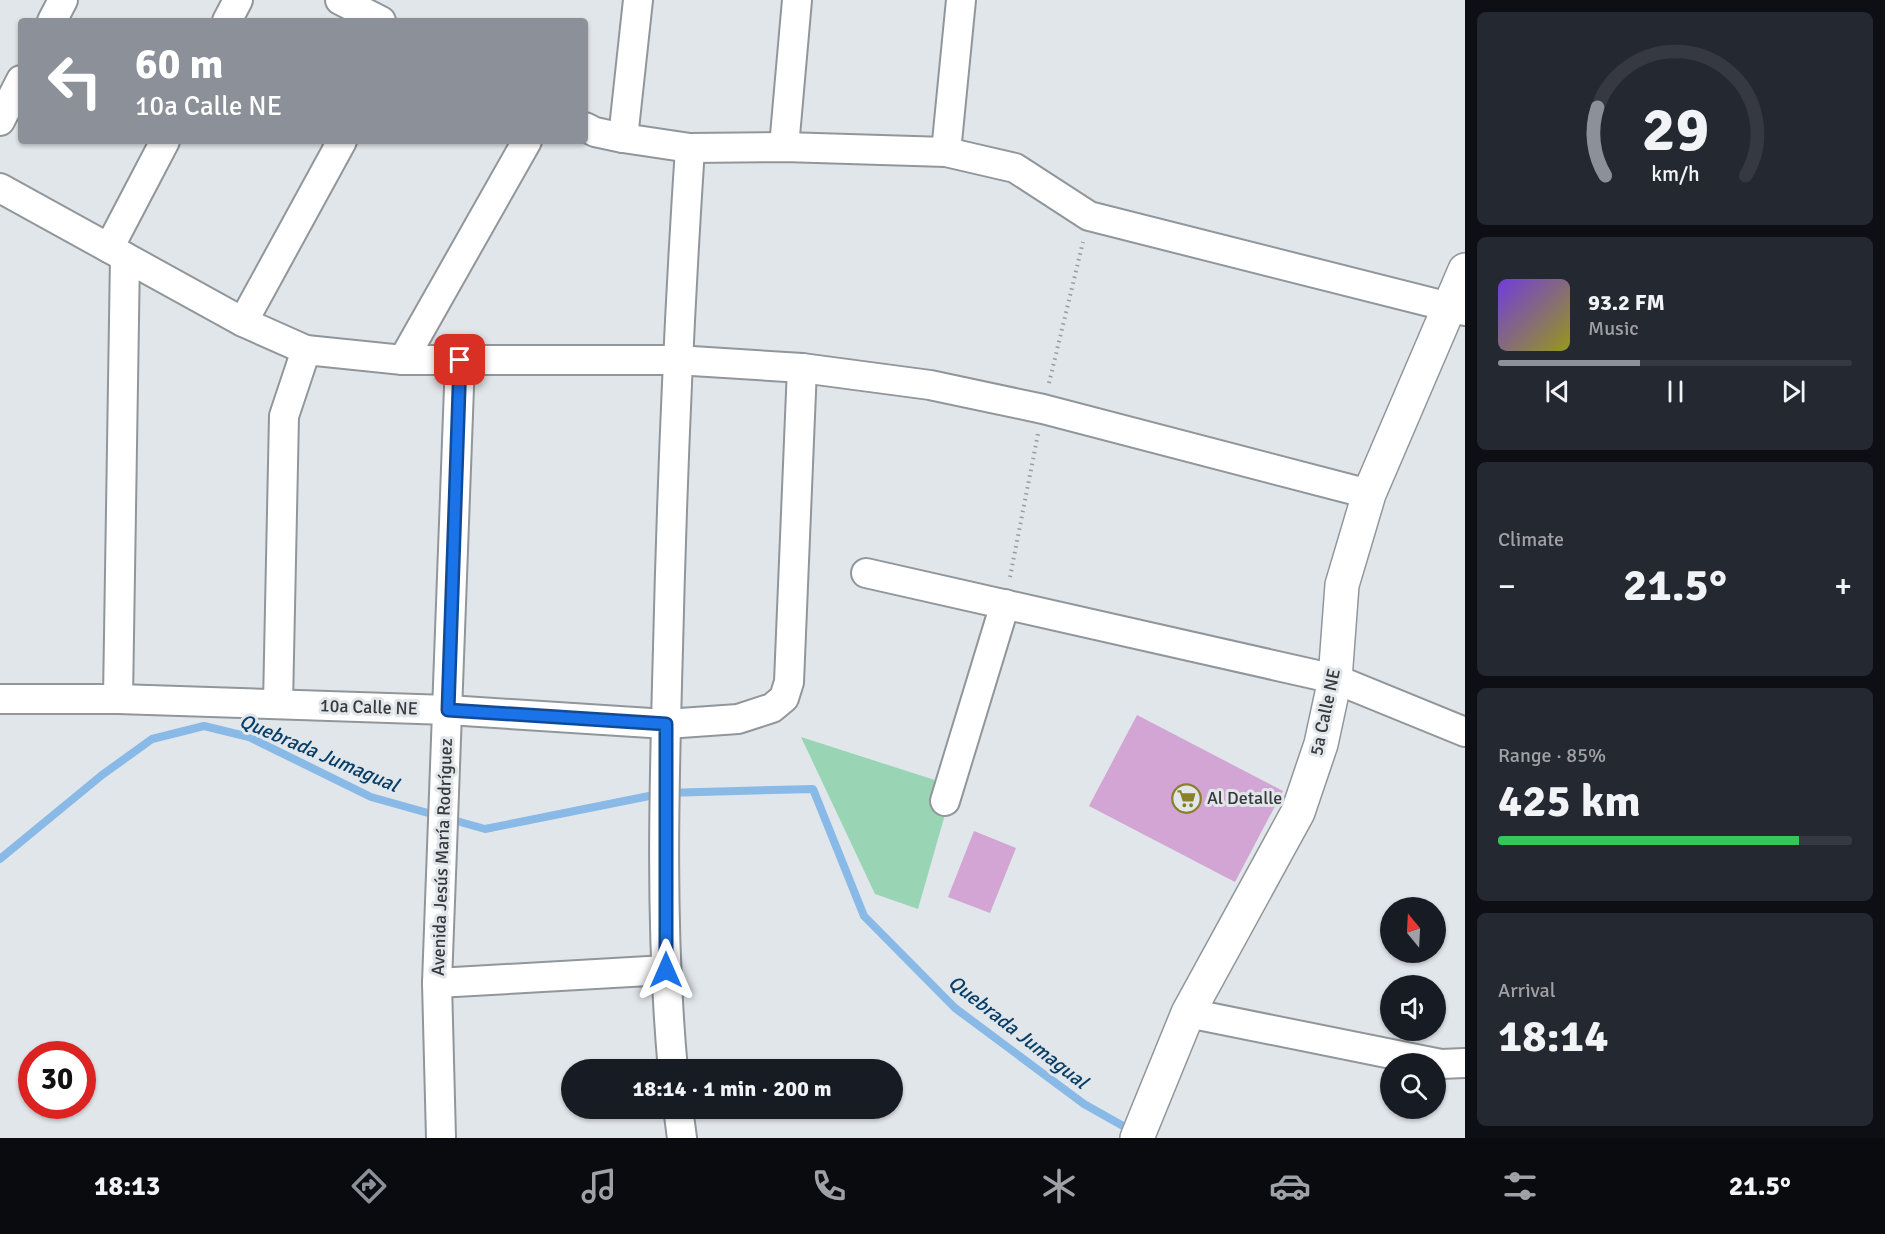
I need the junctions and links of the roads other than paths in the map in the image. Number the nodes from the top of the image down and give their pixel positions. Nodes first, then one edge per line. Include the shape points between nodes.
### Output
1 (63, 0) edge
2 (238, 0) edge
3 (340, 0) edge
4 (638, 0) edge
5 (797, 0) edge
6 (961, 0) edge
7 (54, 18) edge
8 (229, 18) edge
9 (375, 18) edge
10 (18, 86) edge
11 (0, 121) edge
12 (588, 128) edge
13 (622, 138) junction
14 (164, 144) edge
15 (340, 144) edge
16 (525, 144) edge
17 (690, 147) junction
18 (783, 147) junction
19 (946, 152) junction
20 (0, 188) edge
21 (117, 253) junction
22 (1465, 270) edge
23 (1457, 309) edge
24 (243, 322) junction
25 (306, 350) junction
26 (403, 360) junction
27 (460, 360) junction
28 (676, 360) junction
29 (802, 368) junction
30 (1369, 494) junction
31 (866, 573) dead end
32 (1005, 604) junction
33 (1335, 679) junction
34 (0, 699) edge
35 (118, 699) junction
36 (278, 704) junction
37 (448, 710) junction
38 (666, 724) junction
39 (1465, 732) edge
40 (945, 801) dead end
41 (666, 970) junction
42 (437, 983) junction
43 (1188, 1013) junction
44 (672, 1059) edge
45 (1465, 1063) edge
46 (679, 1119) edge
47 (441, 1138) edge
48 (682, 1138) edge
49 (1137, 1138) edge

1 - 7 street
2 - 8 street
3 - 9 street
4 - 13 street
5 - 18 street
6 - 19 street
10 - 11 street
12 - 13 street
13 - 17 street
14 - 21 street
15 - 24 street
16 - 26 street
17 - 18 street
17 - 28 street
18 - 19 street
19 - 23 street via 1015,168 1089,216
20 - 21 street
21 - 24 street
21 - 35 street
22 - 23 street, 5a Calle NE
23 - 30 street, 5a Calle NE
24 - 25 street
25 - 26 street
25 - 36 street via 284,416
26 - 27 street
27 - 28 street
27 - 37 street, Avenida Jesús María Rodríguez
28 - 29 street
28 - 38 street
29 - 30 street via 930,385 1043,410
29 - 38 street, 10a Calle NE via 789,681 784,698 772,708 738,719
30 - 33 street, 5a Calle NE via 1342,585
31 - 32 street
32 - 33 street
32 - 40 street
33 - 39 street
33 - 43 street, 5a Calle NE via 1321,744 1298,812
34 - 35 street, 10a Calle NE
35 - 36 street, 10a Calle NE
36 - 37 street, 10a Calle NE
37 - 38 street, 10a Calle NE
37 - 42 street, Avenida Jesús María Rodríguez
38 - 41 street
41 - 42 street
41 - 44 street
42 - 47 street, Avenida Jesús María Rodríguez
43 - 45 street via 1441,1064
43 - 49 street, 5a Calle NE
46 - 48 street

